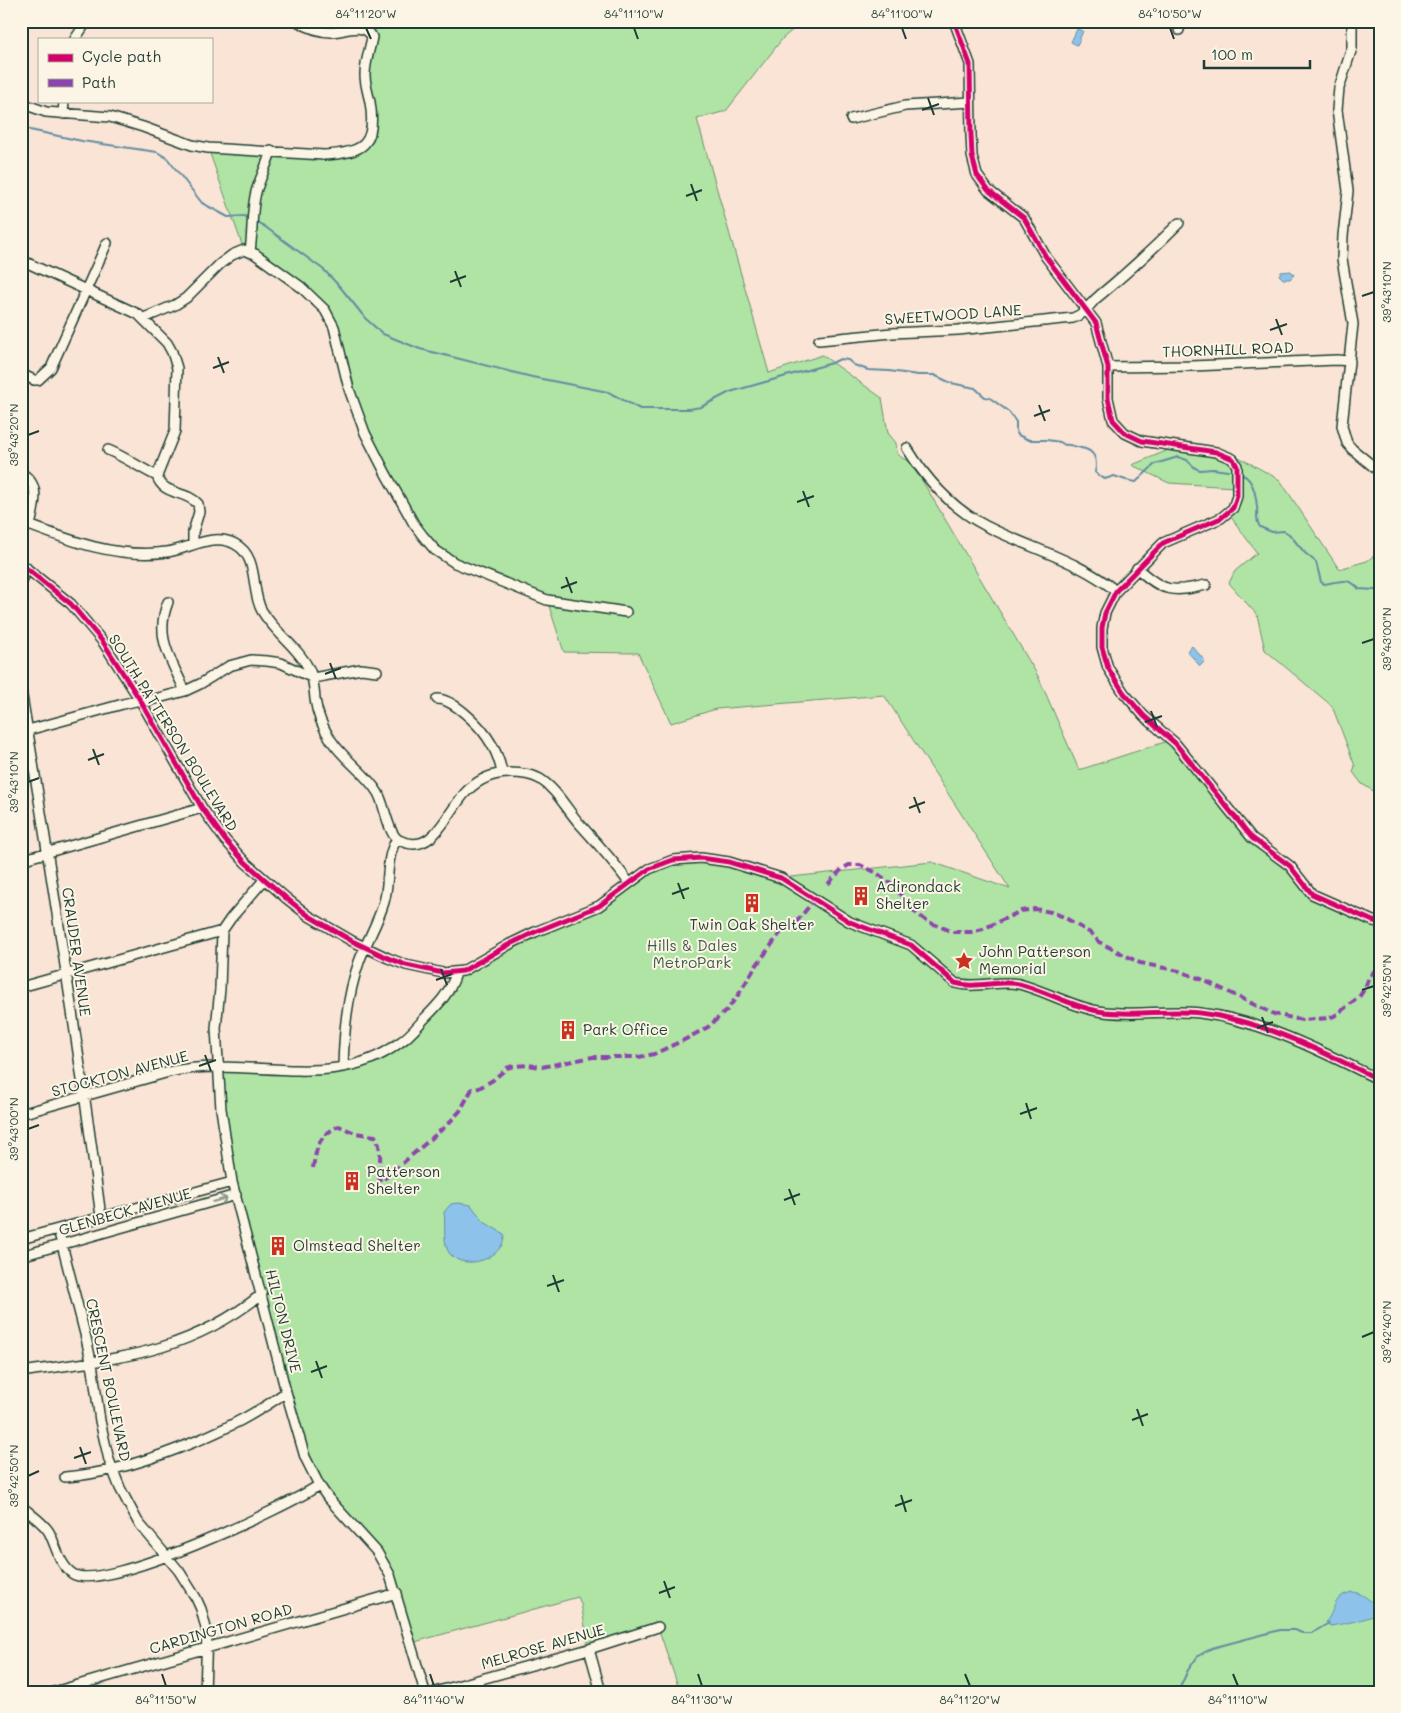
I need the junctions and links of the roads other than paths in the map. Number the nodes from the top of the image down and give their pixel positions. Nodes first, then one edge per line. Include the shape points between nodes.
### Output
1 (87, 21) edge
2 (297, 21) edge
3 (954, 21) edge
4 (1352, 21) edge
5 (76, 38) edge
6 (64, 102) edge
7 (970, 102) junction
8 (21, 103) edge
9 (63, 114) junction
10 (851, 119) dead end
11 (271, 151) junction
12 (1179, 223) dead end
13 (107, 243) dead end
14 (250, 251) junction
15 (21, 260) edge
16 (86, 290) junction
17 (1087, 310) junction
18 (144, 318) junction
19 (818, 340) dead end
20 (1350, 361) junction
21 (1108, 366) junction
22 (21, 374) edge
23 (907, 448) dead end
24 (108, 450) dead end
25 (21, 472) edge
26 (1380, 472) edge
27 (157, 476) junction
28 (26, 524) edge
29 (193, 544) junction
30 (24, 565) edge
31 (1136, 568) junction
32 (21, 584) edge
33 (1206, 585) dead end
34 (1116, 591) junction
35 (168, 602) dead end
36 (626, 612) dead end
37 (377, 670) dead end
38 (313, 678) junction
39 (21, 690) edge
40 (185, 691) junction
41 (437, 699) dead end
42 (140, 700) junction
43 (25, 731) edge
44 (502, 773) junction
45 (202, 808) junction
46 (397, 839) junction
47 (47, 853) junction
48 (21, 860) edge
49 (264, 880) junction
50 (629, 883) junction
51 (1380, 922) edge
52 (222, 931) junction
53 (365, 947) junction
54 (456, 973) junction
55 (66, 974) junction
56 (21, 987) edge
57 (219, 1067) junction
58 (343, 1067) junction
59 (1380, 1080) edge
60 (84, 1097) junction
61 (21, 1114) edge
62 (232, 1182) junction
63 (236, 1195) junction
64 (101, 1217) junction
65 (58, 1229) junction
66 (21, 1239) edge
67 (62, 1245) junction
68 (21, 1256) edge
69 (262, 1294) junction
70 (92, 1363) junction
71 (21, 1372) edge
72 (286, 1392) junction
73 (112, 1469) junction
74 (65, 1478) dead end
75 (319, 1485) junction
76 (21, 1506) edge
77 (166, 1556) junction
78 (397, 1593) junction
79 (658, 1627) dead end
80 (207, 1647) junction
81 (589, 1649) junction
82 (54, 1692) edge
83 (205, 1692) edge
84 (425, 1692) edge
85 (435, 1692) edge
86 (601, 1692) edge

1 - 5 street
2 - 11 street via 330,32 358,28 372,36 365,75 370,104 369,134 358,150 342,154
3 - 7 street via 970,64
4 - 20 street via 1352,48 1338,88 1336,110 1348,191 1342,259 1353,324
6 - 9 street
7 - 10 street via 905,106
7 - 17 street via 976,175 988,190 1024,218 1046,258
8 - 9 street
9 - 11 street via 110,117 192,145
11 - 14 street via 256,191
12 - 17 street via 1097,297
13 - 16 street
14 - 18 street via 232,255 186,298
14 - 36 street via 301,287 325,310 334,327 349,389 365,433 414,524 435,550 455,563 547,600
15 - 16 street
16 - 18 street
16 - 22 street via 51,368 42,378 34,380
17 - 19 street, SWEETWOOD LANE via 1073,318 1042,322
17 - 21 street via 1098,328
18 - 27 street via 167,343 177,368 175,431
20 - 21 street, THORNHILL ROAD
20 - 26 street via 1343,431 1355,453
21 - 31 street via 1110,411 1125,433 1142,441 1216,452 1232,459 1237,466 1238,496 1233,508 1221,518 1163,543
23 - 34 street via 929,479 972,518 1072,564
24 - 27 street
25 - 28 street via 31,480 36,492
27 - 29 street via 162,487 198,504
28 - 29 street via 73,541 132,554 166,552
29 - 38 street via 222,540 242,549 252,566 261,609 301,656
30 - 32 street
30 - 42 street, SOUTH PATTERSON BOULEVARD via 71,604 87,622
31 - 33 street via 1155,583 1171,589
31 - 34 street
34 - 51 street via 1103,621 1101,640 1108,668 1117,684 1144,716 1175,743 1242,827 1290,866 1312,894
35 - 40 street via 162,636
37 - 38 street via 361,669
38 - 40 street via 281,663 250,660 224,669
38 - 46 street via 324,729 332,743 378,793 392,834
39 - 43 street, CRAUDER AVENUE
40 - 42 street
41 - 44 street via 446,700 486,736
42 - 43 street
42 - 45 street, SOUTH PATTERSON BOULEVARD
43 - 47 street, CRAUDER AVENUE
44 - 46 street via 472,786 430,838 418,843
44 - 50 street via 534,776 549,786
45 - 47 street
45 - 49 street, SOUTH PATTERSON BOULEVARD via 225,840
46 - 53 street via 390,859 384,901
47 - 48 street
47 - 55 street, CRAUDER AVENUE
49 - 52 street
49 - 53 street, SOUTH PATTERSON BOULEVARD via 309,916
50 - 54 street, SOUTH PATTERSON BOULEVARD via 599,906 534,932
50 - 59 street, SOUTH PATTERSON BOULEVARD via 649,869 673,860 701,858 742,865 781,878 850,922 911,945 955,983 1020,984 1070,1004 1110,1013 1188,1012 1225,1018 1292,1038
52 - 55 street
52 - 57 street, HILTON DRIVE via 216,1028
53 - 54 street, SOUTH PATTERSON BOULEVARD via 406,965
53 - 58 street via 348,1002
54 - 58 street, STOCKTON AVENUE via 448,992 408,1037 379,1056
55 - 56 street
55 - 60 street, CRAUDER AVENUE
57 - 58 street, STOCKTON AVENUE via 331,1070
57 - 60 street, STOCKTON AVENUE via 177,1070
57 - 62 street, HILTON DRIVE via 223,1126
60 - 61 street, STOCKTON AVENUE
60 - 64 street, CRAUDER AVENUE
62 - 63 street, HILTON DRIVE
62 - 64 street, GLENBECK AVENUE
67 -> 63 street, GLENBECK AVENUE
63 - 69 street, HILTON DRIVE
64 - 65 street, GLENBECK AVENUE
65 - 66 street, GLENBECK AVENUE
65 - 67 street, CRESCENT BOULEVARD
67 - 68 street, GLENBECK AVENUE
67 - 70 street, CRESCENT BOULEVARD
69 - 70 street via 185,1340 133,1356
69 - 72 street, HILTON DRIVE
70 - 71 street
70 - 73 street, CRESCENT BOULEVARD via 100,1421
72 - 73 street via 254,1413 210,1435
72 - 75 street, HILTON DRIVE via 305,1457
73 - 74 street
73 - 77 street, CRESCENT BOULEVARD via 138,1522
75 - 77 street via 275,1510
75 - 78 street, HILTON DRIVE via 344,1518 377,1552
76 - 77 street via 48,1530 63,1564 78,1576 103,1576
77 - 80 street, CRESCENT BOULEVARD via 196,1598 204,1621
78 - 80 street, CARDINGTON ROAD
78 - 84 street, HILTON DRIVE
79 - 81 street, MELROSE AVENUE
80 - 82 street, CARDINGTON ROAD
80 - 83 street, CRESCENT BOULEVARD
81 - 85 street, MELROSE AVENUE
81 - 86 street

